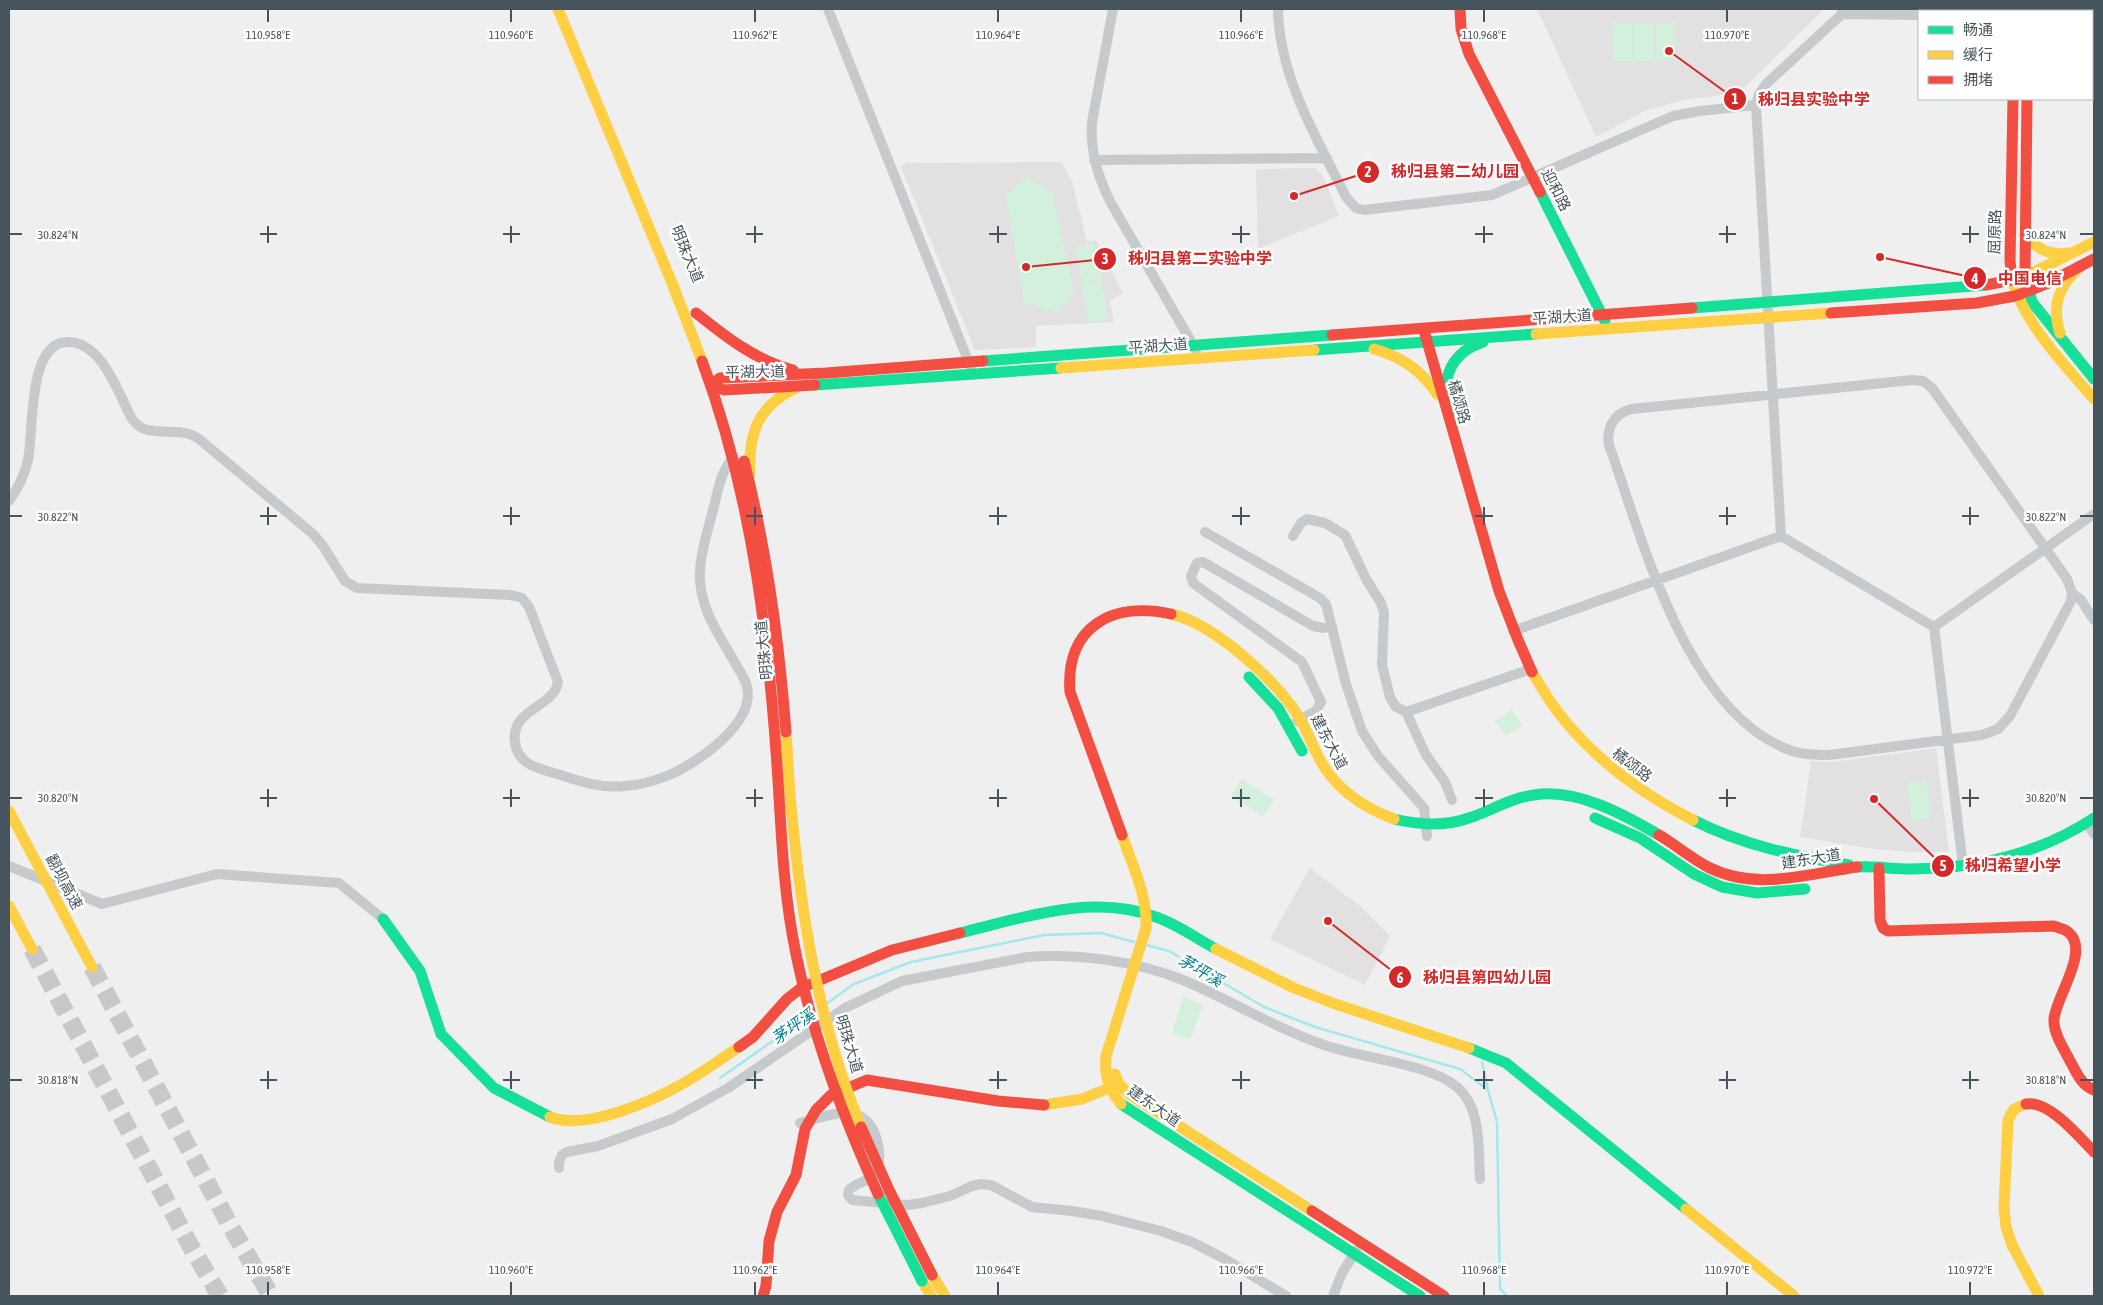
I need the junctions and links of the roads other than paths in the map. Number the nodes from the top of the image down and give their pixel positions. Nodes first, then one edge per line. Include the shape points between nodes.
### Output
1 (558, 9) edge
2 (568, 9) edge
3 (828, 9) edge
4 (1113, 9) edge
5 (1278, 9) edge
6 (1460, 9) edge
7 (2035, 9) edge
8 (2029, 10) edge
9 (1842, 11) edge
10 (1918, 15) edge
11 (2013, 100) edge
12 (2027, 100) edge
13 (1756, 105) junction
14 (1327, 158) junction
15 (1094, 160) junction
16 (1533, 177) junction
17 (2024, 222) junction
18 (2094, 242) edge
19 (2074, 252) junction
20 (2094, 259) edge
21 (2081, 266) junction
22 (2025, 276) junction
23 (2012, 280) junction
24 (2028, 292) junction
25 (2016, 296) junction
26 (1768, 302) junction
27 (696, 313) junction
28 (1603, 315) junction
29 (1768, 318) junction
30 (1425, 328) junction
31 (1608, 329) junction
32 (1504, 336) junction
33 (1426, 342) junction
34 (1194, 345) junction
35 (1364, 346) junction
36 (2068, 346) junction
37 (1198, 358) junction
38 (971, 368) junction
39 (827, 379) junction
40 (2094, 379) edge
41 (716, 382) junction
42 (724, 390) junction
43 (1773, 394) junction
44 (2094, 399) edge
45 (1447, 415) junction
46 (734, 457) junction
47 (752, 487) junction
48 (9, 501) edge
49 (2094, 514) edge
50 (1205, 532) dead end
51 (1292, 536) dead end
52 (1781, 536) junction
53 (2045, 548) junction
54 (1656, 580) junction
55 (2072, 594) junction
56 (2094, 620) edge
57 (1332, 626) junction
58 (1934, 627) junction
59 (1513, 631) junction
60 (1207, 644) dead end
61 (1236, 667) dead end
62 (1531, 669) junction
63 (1406, 712) junction
64 (1300, 719) junction
65 (1289, 725) junction
66 (1948, 740) junction
67 (1308, 765) dead end
68 (784, 796) junction
69 (1452, 800) dead end
70 (1564, 807) dead end
71 (9, 811) edge
72 (1582, 812) dead end
73 (2091, 820) edge
74 (1472, 829) dead end
75 (1426, 830) junction
76 (2094, 834) edge
77 (1414, 835) dead end
78 (1440, 836) dead end
79 (1791, 854) junction
80 (9, 866) edge
81 (1860, 866) junction
82 (1963, 866) junction
83 (1879, 868) junction
84 (1784, 880) junction
85 (9, 906) edge
86 (1152, 915) junction
87 (383, 919) joint
88 (32, 949) tunnel mouth
89 (1141, 961) junction
90 (92, 967) tunnel mouth
91 (1114, 1086) junction
92 (2094, 1090) edge
93 (805, 1122) junction
94 (2094, 1152) edge
95 (559, 1168) dead end
96 (1480, 1179) dead end
97 (1362, 1244) junction
98 (1354, 1254) junction
99 (927, 1278) junction
100 (763, 1296) edge
101 (931, 1296) edge
102 (945, 1296) edge
103 (1286, 1296) edge
104 (1333, 1296) edge
105 (1420, 1296) edge
106 (1444, 1296) edge
107 (1794, 1296) edge
108 (2038, 1296) edge

1 - 41 main road, 明珠大道
2 - 27 main road, 明珠大道
3 - 38 street
4 - 15 street via 1092,122
5 - 14 street via 1280,36 1295,92
6 - 16 main road, 迎和路 via 1460,29 1469,54
7 - 8 street
9 - 10 street
9 - 13 street via 1766,84
11 - 23 main road, 屈原路
12 - 17 main road, 屈原路
13 - 16 street via 1673,116
13 - 26 street
14 - 15 street
14 - 16 street via 1350,204 1364,210 1482,197
15 - 34 street via 1111,203
16 - 28 main road, 迎和路
17 - 19 main road via 2029,239 2042,250 2058,254
17 - 22 main road, 屈原路
18 - 19 main road, 平湖大道
19 - 22 main road, 平湖大道
20 - 21 main road, 平湖大道
21 - 24 main road, 平湖大道
21 - 36 main road via 2065,281 2055,302 2057,325
22 - 23 main road, 平湖大道
22 - 24 main road, 屈原路
23 - 25 main road, 屈原路
23 - 26 main road, 平湖大道 via 1975,287
24 - 25 main road, 平湖大道
24 - 36 main road, 屈原路 via 2038,311
25 - 29 main road, 平湖大道 via 1977,303
25 - 44 main road, 屈原路 via 2028,319
26 - 28 main road, 平湖大道
26 - 29 street
27 - 39 main road via 732,341 764,360
27 - 41 main road, 明珠大道
28 - 30 main road, 平湖大道
28 - 31 main road, 迎和路
29 - 31 main road, 平湖大道
29 - 43 street
30 - 33 main road, 橘颂路
30 - 34 main road, 平湖大道
31 - 32 main road, 平湖大道
32 - 33 main road, 平湖大道
32 - 45 main road via 1474,344 1452,362 1446,373
33 - 35 main road, 平湖大道
33 - 45 main road, 橘颂路
34 - 37 street
34 - 38 main road, 平湖大道
35 - 37 main road, 平湖大道
35 - 45 main road via 1401,357 1414,365 1433,388
36 - 40 main road, 屈原路
37 - 38 main road, 平湖大道
38 - 39 main road, 平湖大道
39 - 41 main road, 平湖大道
39 - 42 main road, 平湖大道
39 - 47 main road via 790,390 762,412 753,429 750,448
41 - 42 main road, 平湖大道
41 - 46 main road, 明珠大道
42 - 47 main road, 明珠大道
43 - 52 street
43 - 53 street via 1923,381 1932,388
43 - 54 street via 1632,410 1620,413 1616,418 1608,433 1609,445
45 - 59 main road, 橘颂路
46 - 48 street via 724,469 702,552 700,580 702,599 709,616 746,683 746,708 727,733 695,761 660,778 624,786 586,783 540,769 525,762 517,751 514,736 519,723 554,692 558,682 529,606 522,598 356,588 350,585 313,534 199,439 185,432 153,431 137,425 100,358 87,346 63,342 52,347 41,362 27,464
46 - 68 main road, 明珠大道 via 766,626
47 - 68 main road, 明珠大道 via 775,607
49 - 53 street
50 - 57 street via 1320,598 1326,604
51 - 63 street via 1307,520 1325,523 1345,535 1381,604 1385,622 1382,665 1387,687 1395,706
52 - 54 street
52 - 58 street
53 - 55 street via 2067,579
53 - 58 street
54 - 59 street
54 - 66 street via 1682,637 1715,690 1737,716 1778,745 1794,752 1830,755
55 - 56 street via 2081,600
55 - 66 street via 2068,608 2004,723 1990,733
57 - 64 street via 1313,626 1203,562 1197,563 1190,576 1193,583 1302,662 1321,702 1316,711
57 - 75 street via 1346,684 1362,730 1378,756 1424,808
58 - 66 street
59 - 62 main road, 橘颂路
60 - 86 main road, 建东大道 via 1187,631 1165,624 1131,622 1099,636 1084,654 1080,665 1084,701 1156,899
61 - 65 main road, 建东大道 via 1270,698
62 - 63 street
62 - 79 main road, 橘颂路 via 1552,704 1608,768 1680,814 1760,847
63 - 69 street
64 - 65 street
64 - 75 main road, 建东大道 via 1325,772 1341,789 1380,814
64 - 86 main road, 建东大道 via 1268,679 1214,634 1174,614 1128,612 1103,620 1081,637 1069,662 1070,692
65 - 67 main road, 建东大道
66 - 82 street
68 - 99 main road, 明珠大道, bridge via 784,867 791,922 820,1047 863,1162
70 - 74 main road via 1521,808
71 - 90 main road, 翻坝高速, bridge
72 - 81 main road, 建东大道 via 1633,835 1696,874 1729,889 1767,893 1805,889 1824,884
73 - 76 street
73 - 82 main road, 橘颂路 via 2051,842 2011,857
75 - 77 main road, 建东大道
75 - 78 main road, 建东大道
75 - 84 main road, 建东大道 via 1461,821 1519,797 1559,794 1586,801 1639,824 1716,871 1749,880
79 - 81 main road, 橘颂路
79 - 84 main road via 1796,861 1796,869 1793,876
80 - 87 street via 102,904 218,874 339,883
81 - 83 main road, 橘颂路
81 - 84 main road, 建东大道
82 - 83 main road, 橘颂路
83 - 92 main road via 1880,920 1888,931 2054,926 2070,934 2077,956 2055,1014 2055,1026 2080,1079 2086,1087
85 - 88 main road
86 - 87 main road via 1108,907 1078,907 1049,911 892,950 794,993 748,1042 684,1083 631,1107 571,1122 551,1119 494,1088 441,1034 420,971
86 - 89 main road, 建东大道
86 - 107 main road via 1294,988 1506,1063
89 - 91 main road, 建东大道 via 1116,1058
89 - 95 street via 1027,957 902,981 845,1008 728,1088 672,1119 598,1146 567,1152 562,1155
89 - 96 street via 1314,1042 1421,1070 1449,1082 1464,1094 1474,1113
91 - 93 main road via 1065,1103 1031,1105 867,1080 832,1095
91 - 97 main road, 建东大道
91 - 98 main road, 建东大道 via 1114,1096 1126,1108
93 - 100 main road via 802,1156 777,1212 769,1241
93 - 103 street via 839,1113 853,1114 865,1120 873,1131 879,1149 877,1168 869,1179 849,1190 852,1200 922,1204 972,1186 991,1185 1032,1207 1102,1216 1192,1242
94 - 108 main road via 2052,1111 2038,1103 2016,1107 2008,1120 2006,1227
97 - 98 street
97 - 106 main road, 建东大道
98 - 104 street via 1337,1282
98 - 105 main road, 建东大道
99 - 101 main road, 明珠大道
99 - 102 main road, 明珠大道

